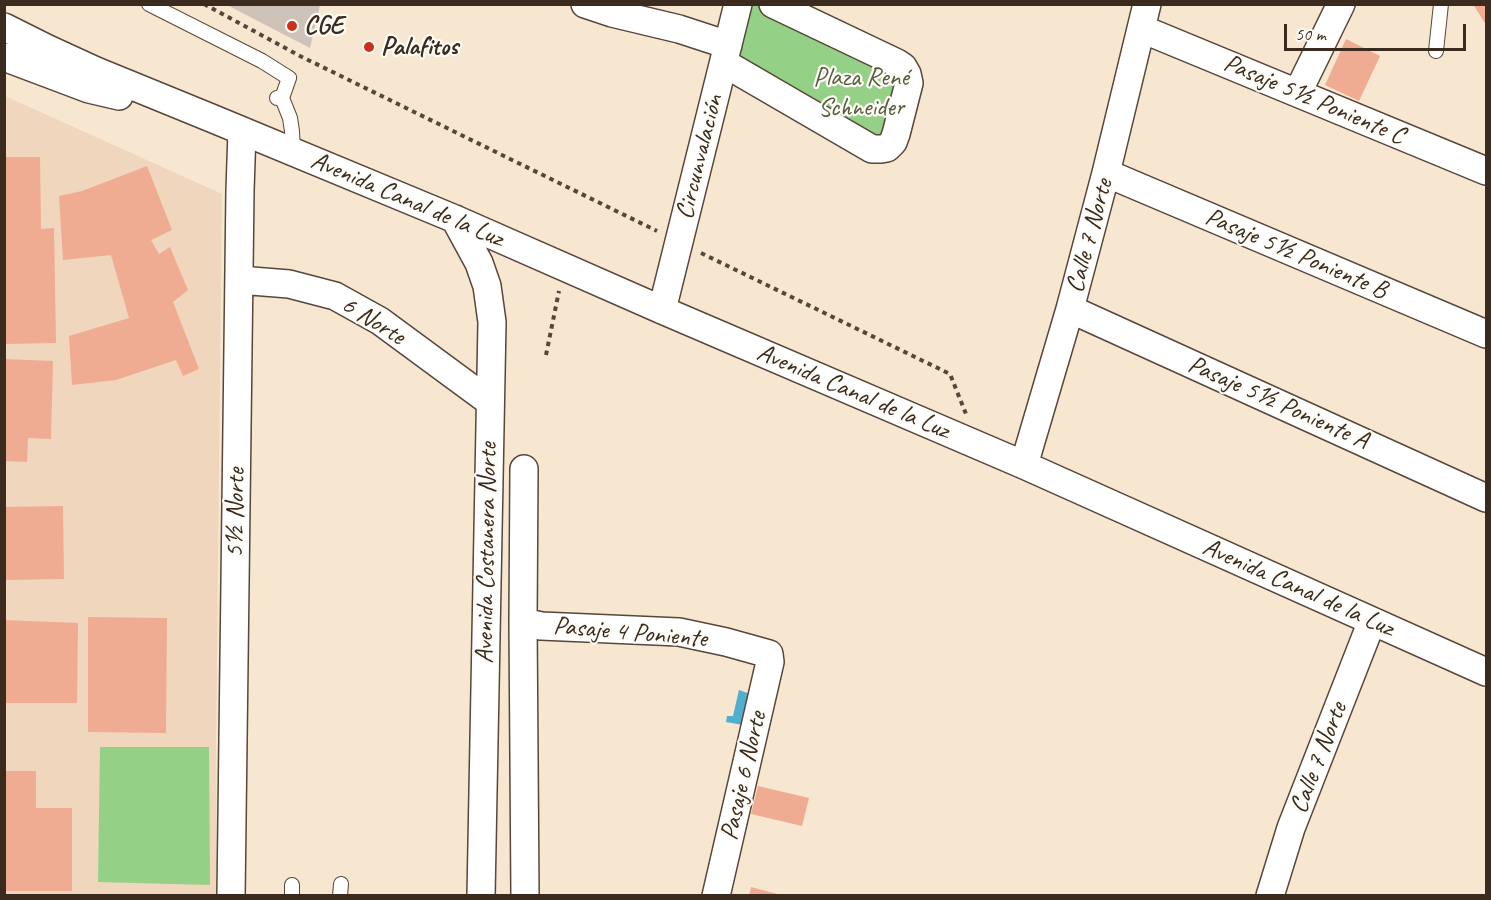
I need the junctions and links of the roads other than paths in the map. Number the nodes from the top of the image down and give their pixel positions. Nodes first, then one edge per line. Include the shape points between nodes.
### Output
1 (149, 4) edge
2 (585, 4) edge
3 (738, 4) edge
4 (773, 4) edge
5 (1341, 4) edge
6 (1441, 4) edge
7 (1145, 16) edge
8 (4, 27) edge
9 (1436, 51) dead end
10 (726, 54) junction
11 (4, 57) edge
12 (1298, 92) junction
13 (216, 120) junction
14 (242, 131) junction
15 (293, 152) junction
16 (1486, 171) edge
17 (1106, 173) junction
18 (455, 219) junction
19 (239, 280) junction
20 (1070, 309) junction
21 (662, 310) junction
22 (1486, 334) edge
23 (490, 402) junction
24 (1024, 465) junction
25 (524, 469) dead end
26 (1486, 498) edge
27 (1372, 621) junction
28 (523, 622) junction
29 (770, 656) joint
30 (1486, 672) edge
31 (231, 896) edge
32 (481, 896) edge
33 (525, 896) edge
34 (716, 896) edge
35 (1270, 896) edge

1 - 15 lane via 289,78 280,98 290,118
2 - 10 street via 679,29
3 - 10 street, Circunvalación
4 - 10 street via 903,67 908,75 908,93 893,142 887,148 872,149
5 - 12 street
6 - 9 lane
7 - 12 street, Pasaje 5½ Poniente C
7 - 17 street, Calle 7 Norte
8 - 13 street, Avenida Canal de la Luz via 96,71
10 - 21 street, Circunvalación
11 - 13 street, Avenida Canal de la Luz via 89,89
12 - 16 street, Pasaje 5½ Poniente C
13 - 14 street, Avenida Canal de la Luz
14 - 15 street, Avenida Canal de la Luz
14 - 19 street, 5½ Norte
15 - 18 street, Avenida Canal de la Luz
17 - 20 street, Calle 7 Norte
17 - 22 street, Pasaje 5½ Poniente B
18 - 21 street, Avenida Canal de la Luz
18 - 23 street, Avenida Costanera Norte via 488,286 492,322
19 - 23 street, 6 Norte via 289,284 335,296 380,321
19 - 31 street, 5½ Norte
20 - 24 street, Calle 7 Norte
20 - 26 street, Pasaje 5½ Poniente A
21 - 24 street, Avenida Canal de la Luz
23 - 32 street, Avenida Costanera Norte
24 - 27 street, Avenida Canal de la Luz
25 - 28 street, Avenida Costanera Norte
27 - 30 street, Avenida Canal de la Luz
27 - 35 street, Calle 7 Norte via 1291,828
28 - 29 street, Pasaje 4 Poniente via 679,632
28 - 33 street, Avenida Costanera Norte
29 - 34 street, Pasaje 6 Norte

